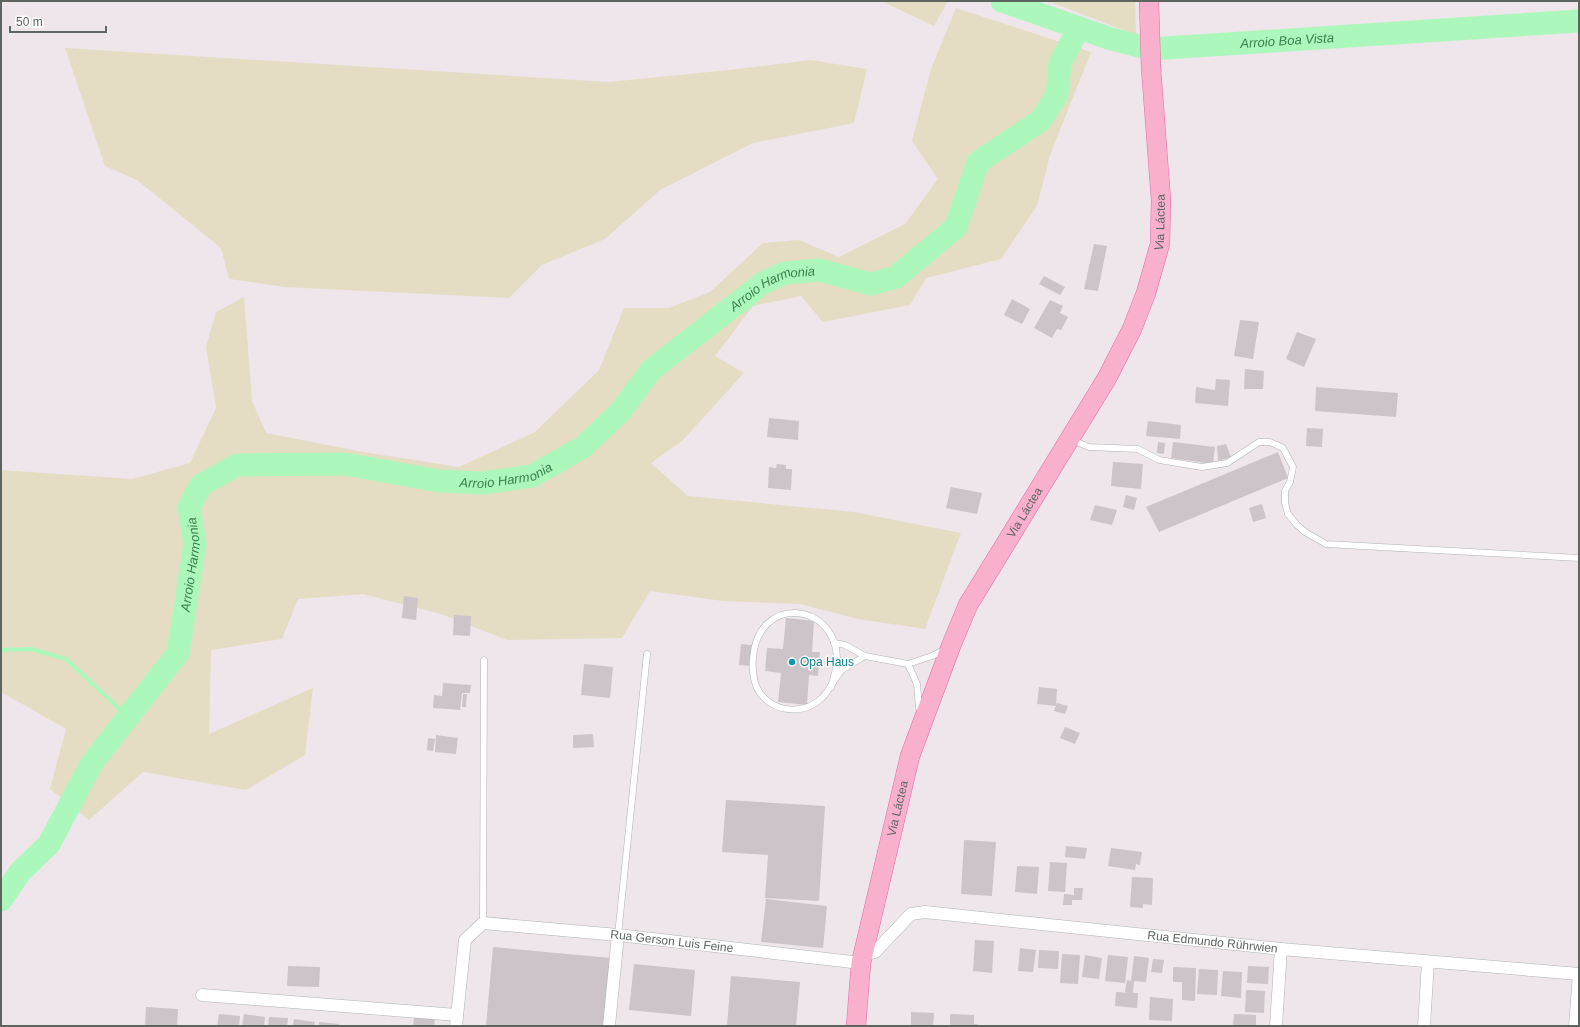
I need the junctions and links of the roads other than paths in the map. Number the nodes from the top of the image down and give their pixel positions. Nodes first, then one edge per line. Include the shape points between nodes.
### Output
1 (1149, 1) edge
2 (1070, 439) junction
3 (1579, 558) edge
4 (834, 642) junction
5 (951, 646) junction
6 (647, 654) dead end
7 (865, 656) junction
8 (484, 660) dead end
9 (908, 664) junction
10 (831, 687) junction
11 (924, 717) junction
12 (483, 923) junction
13 (618, 935) junction
14 (1281, 949) junction
15 (863, 959) junction
16 (1428, 962) junction
17 (1579, 974) edge
18 (202, 995) dead end
19 (457, 1021) edge
20 (609, 1026) edge
21 (856, 1026) edge
22 (1276, 1026) edge
23 (1424, 1026) edge
24 (1575, 1026) edge

1 - 2 main road, Via Láctea via 1151,68 1162,200 1160,244 1146,293 1132,329 1107,378
2 - 3 lane via 1089,447 1138,449 1159,460 1202,467 1227,463 1259,442 1270,442 1283,448 1293,467 1285,491 1288,514 1296,525 1326,544
2 - 5 main road, Via Láctea via 968,605
4 - 7 lane
4 - 10 lane via 836,673
4 - 10 lane via 817,620 805,614 791,613 778,616 766,624 757,636 754,650 753,680 760,693 770,703 783,709 796,710 810,706
5 - 9 lane
5 - 11 main road, Via Láctea
6 - 13 lane
7 - 9 lane
7 - 10 lane via 841,671
8 - 12 lane
9 - 11 lane via 917,684 919,708
11 - 15 main road, Via Láctea via 910,756
12 - 13 street, Rua Gerson Luis Feine
12 - 19 street via 465,940
13 - 15 street, Rua Gerson Luis Feine
13 - 20 street
14 - 15 street, Rua Edmundo Rührwien via 925,912 911,914 875,952
14 - 16 street, Rua Edmundo Rührwien
14 - 22 street
15 - 21 main road, Via Láctea
16 - 17 street, Rua Edmundo Rührwien
16 - 23 street
17 - 24 street
18 - 19 street

